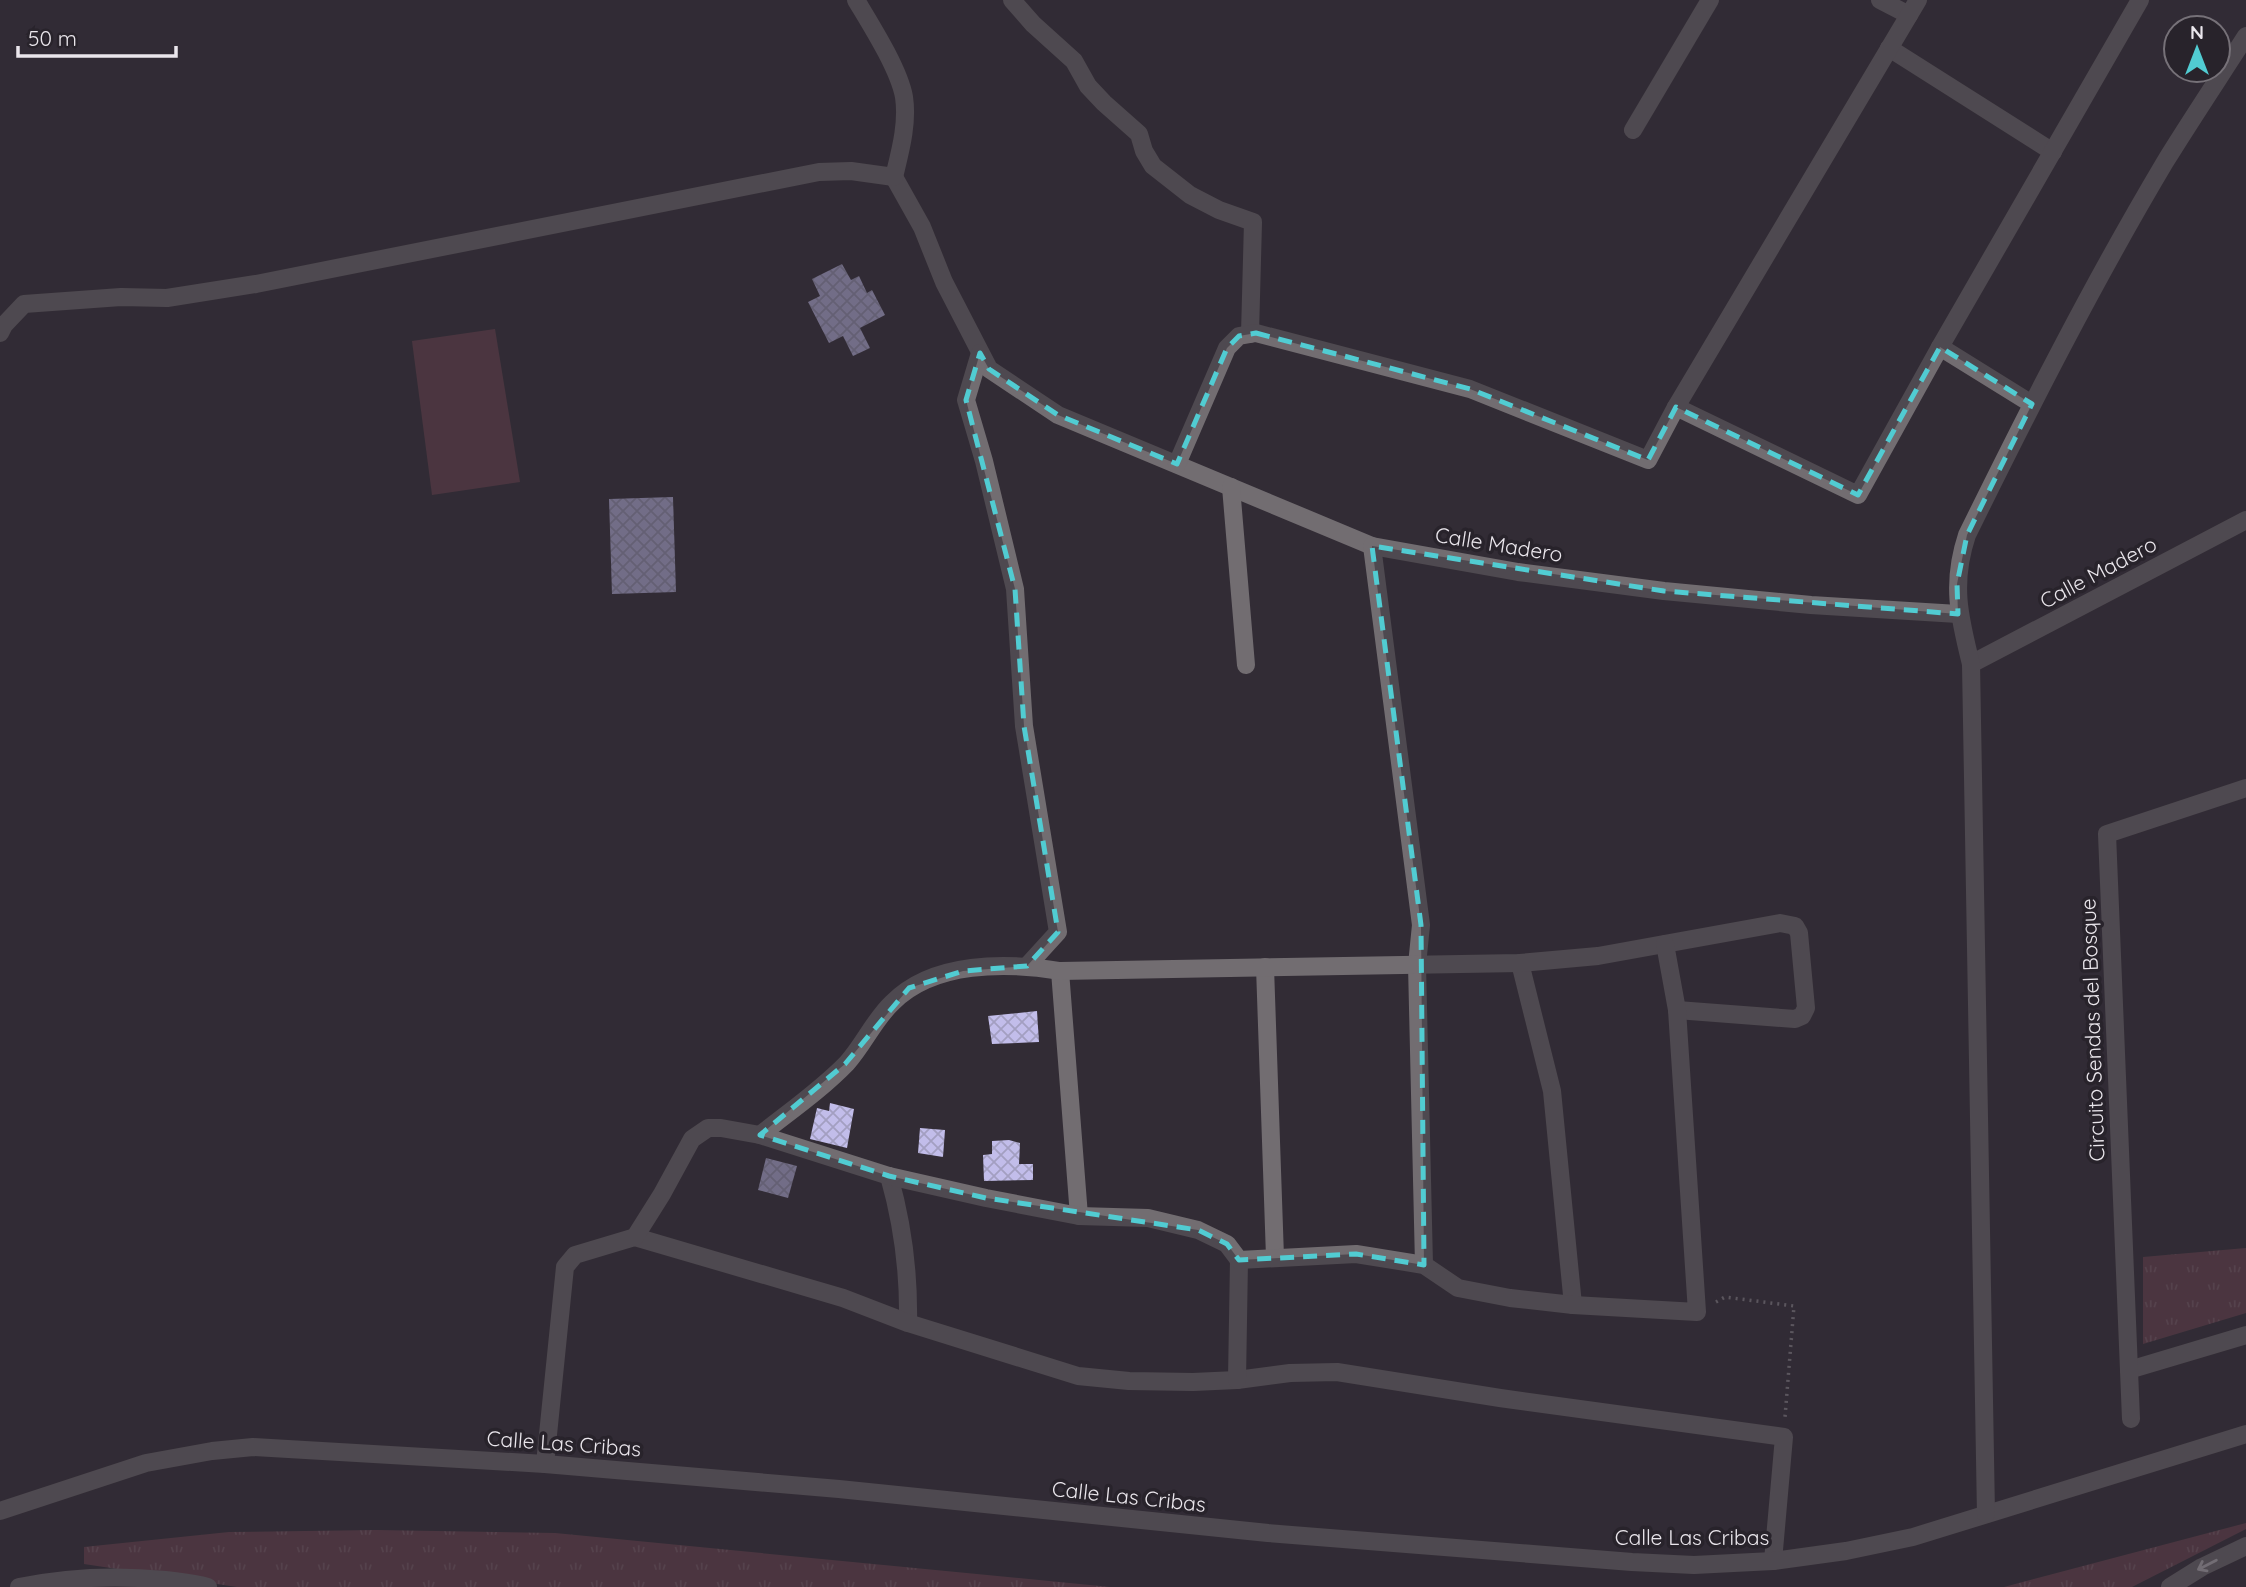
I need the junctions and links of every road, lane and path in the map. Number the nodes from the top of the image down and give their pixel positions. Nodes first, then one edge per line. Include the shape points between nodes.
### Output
1 (856, 0) edge
2 (1012, 0) edge
3 (1710, 0) edge
4 (1880, 0) edge
5 (2140, 0) edge
6 (1913, 8) edge
7 (2246, 37) edge
8 (1889, 48) junction
9 (1633, 130) dead end
10 (2053, 152) junction
11 (894, 177) junction
12 (0, 332) edge
13 (1250, 334) junction
14 (1940, 347) junction
15 (980, 353) junction
16 (2032, 404) junction
17 (1675, 407) junction
18 (1177, 464) junction
19 (1231, 487) junction
20 (2246, 520) edge
21 (1372, 546) junction
22 (1958, 614) junction
23 (1971, 664) junction
24 (1246, 665) dead end
25 (2246, 788) edge
26 (1665, 944) junction
27 (1520, 963) junction
28 (1417, 965) junction
29 (1027, 966) junction
30 (1265, 967) junction
31 (1060, 971) junction
32 (1677, 1010) junction
33 (760, 1135) junction
34 (889, 1176) junction
35 (1079, 1216) junction
36 (635, 1237) junction
37 (1275, 1257) junction
38 (1239, 1260) junction
39 (1424, 1265) junction
40 (1573, 1305) junction
41 (1697, 1312) junction
42 (908, 1323) junction
43 (2246, 1335) edge
44 (2129, 1370) junction
45 (1237, 1380) junction
46 (2131, 1419) dead end
47 (2246, 1434) edge
48 (1784, 1437) junction
49 (545, 1464) junction
50 (0, 1511) edge
51 (1986, 1514) junction
52 (2246, 1546) edge
53 (1773, 1561) junction
54 (90, 1582) edge
55 (171, 1584) edge
56 (205, 1586) edge
57 (19, 1587) edge
58 (2170, 1587) edge

1 - 11 street via 897,75 904,98 903,137
2 - 13 street via 1074,61 1104,103 1139,134 1153,166 1190,195 1253,222
3 - 9 street
4 - 6 street
5 - 10 street
6 - 8 street
7 - 16 street via 2166,162
8 - 10 street
8 - 17 street
10 - 14 street
11 - 12 street via 819,172 256,284 167,298 24,304
11 - 15 street, Calle Madero
13 - 17 street via 1470,390 1648,460
13 - 18 street via 1227,348
14 - 16 street
14 - 17 street via 1858,495
15 - 18 street, Calle Madero via 989,369 1058,415
15 - 29 street via 966,400 1015,589 1024,726 1058,932
16 - 22 street via 1967,535 1956,584
18 - 19 street, Calle Madero
19 - 21 street, Calle Madero
19 - 24 street
20 - 23 street, Calle Madero
21 - 22 street, Calle Madero via 1664,591
21 - 28 street via 1421,925
22 - 23 street
23 - 51 street
25 - 44 street, Circuito Sendas del Bosque via 2107,834
26 - 27 street
26 - 32 street
26 - 32 street via 1780,923 1795,926 1800,933 1806,1009 1802,1016
27 - 28 street
27 - 40 street via 1552,1091
28 - 30 street
28 - 39 street
29 - 31 street
29 - 33 street via 1000,965 934,976 909,988 845,1064
30 - 31 street
30 - 37 street
31 - 35 street
32 - 41 street
33 - 34 street
33 - 36 street via 721,1128 699,1133
34 - 35 street
34 - 42 street via 905,1249
35 - 38 street via 1148,1218 1198,1230 1227,1244
36 - 42 street via 843,1298
36 - 49 street via 575,1255 565,1267
37 - 38 street
37 - 39 street via 1356,1254
38 - 45 street
39 - 40 street via 1458,1288
40 - 41 street
41 - 48 path via 1726,1297 1794,1306
42 - 45 street via 1078,1376 1129,1381
43 - 44 street
44 - 46 street, Circuito Sendas del Bosque
45 - 48 street via 1337,1371
47 - 51 street, Calle Las Cribas
48 - 53 street
49 - 50 street, Calle Las Cribas via 239,1448 146,1463
49 - 53 street, Calle Las Cribas via 1578,1558 1695,1565
51 - 53 street, Calle Las Cribas via 1846,1552
52 -> 58 street
54 - 55 street
54 - 57 street via 49,1581
55 - 56 street

